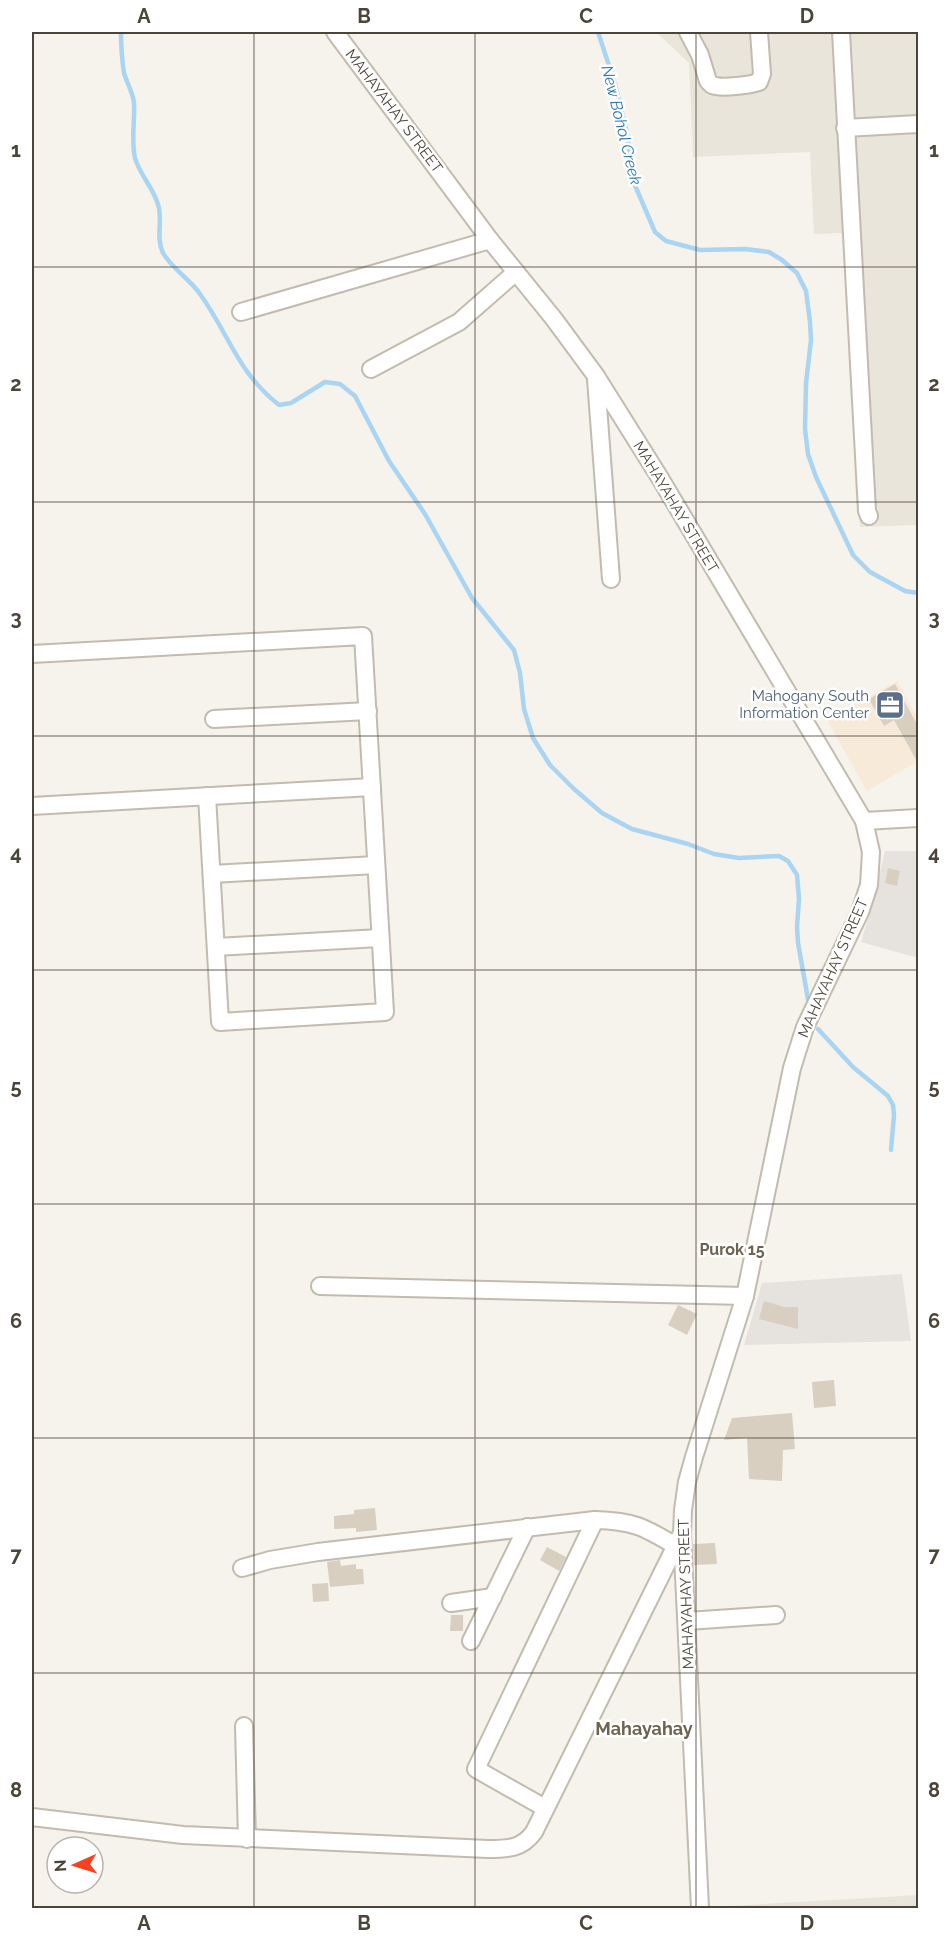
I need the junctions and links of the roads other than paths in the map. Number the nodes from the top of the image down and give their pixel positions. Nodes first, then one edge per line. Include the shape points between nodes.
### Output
1 (335, 32) edge
2 (688, 32) edge
3 (759, 32) edge
4 (841, 32) edge
5 (918, 124) edge
6 (845, 128) junction
7 (490, 240) junction
8 (516, 272) junction
9 (241, 312) dead end
10 (371, 369) dead end
11 (596, 376) junction
12 (869, 516) dead end
13 (611, 579) dead end
14 (32, 654) edge
15 (368, 711) junction
16 (214, 719) dead end
17 (372, 787) junction
18 (207, 796) junction
19 (32, 806) edge
20 (918, 818) edge
21 (864, 821) junction
22 (376, 865) junction
23 (212, 874) junction
24 (380, 938) junction
25 (216, 947) junction
26 (320, 1286) dead end
27 (745, 1296) junction
28 (595, 1520) junction
29 (527, 1527) junction
30 (679, 1540) junction
31 (242, 1568) dead end
32 (493, 1597) junction
33 (451, 1603) dead end
34 (776, 1615) dead end
35 (687, 1621) junction
36 (471, 1641) dead end
37 (244, 1726) dead end
38 (546, 1808) junction
39 (32, 1817) edge
40 (248, 1839) junction
41 (700, 1908) edge

1 - 7 street, MAHAYAHAY STREET
2 - 3 street via 710,84 716,87 759,82
4 - 6 street
5 - 6 street
6 - 12 street
7 - 8 street, MAHAYAHAY STREET
7 - 9 street
8 - 10 street via 459,322
8 - 11 street, MAHAYAHAY STREET
11 - 13 street
11 - 21 street, MAHAYAHAY STREET
14 - 15 street via 363,636
15 - 16 street
15 - 17 street
17 - 18 street
17 - 22 street
18 - 19 street
18 - 23 street
20 - 21 street
21 - 27 street, MAHAYAHAY STREET via 871,852 869,885 798,1048
22 - 23 street
22 - 24 street
23 - 25 street
24 - 25 street
24 - 25 street via 385,1012 220,1022
26 - 27 street
27 - 30 street, MAHAYAHAY STREET via 694,1457
28 - 29 street
28 - 30 street via 635,1524
28 - 38 street via 476,1769
29 - 31 street via 292,1556
29 - 32 street
30 - 35 street, MAHAYAHAY STREET
30 - 38 street
32 - 33 street
32 - 36 street
34 - 35 street
35 - 41 street, MAHAYAHAY STREET
37 - 40 street
38 - 40 street via 528,1840 513,1848
39 - 40 street

